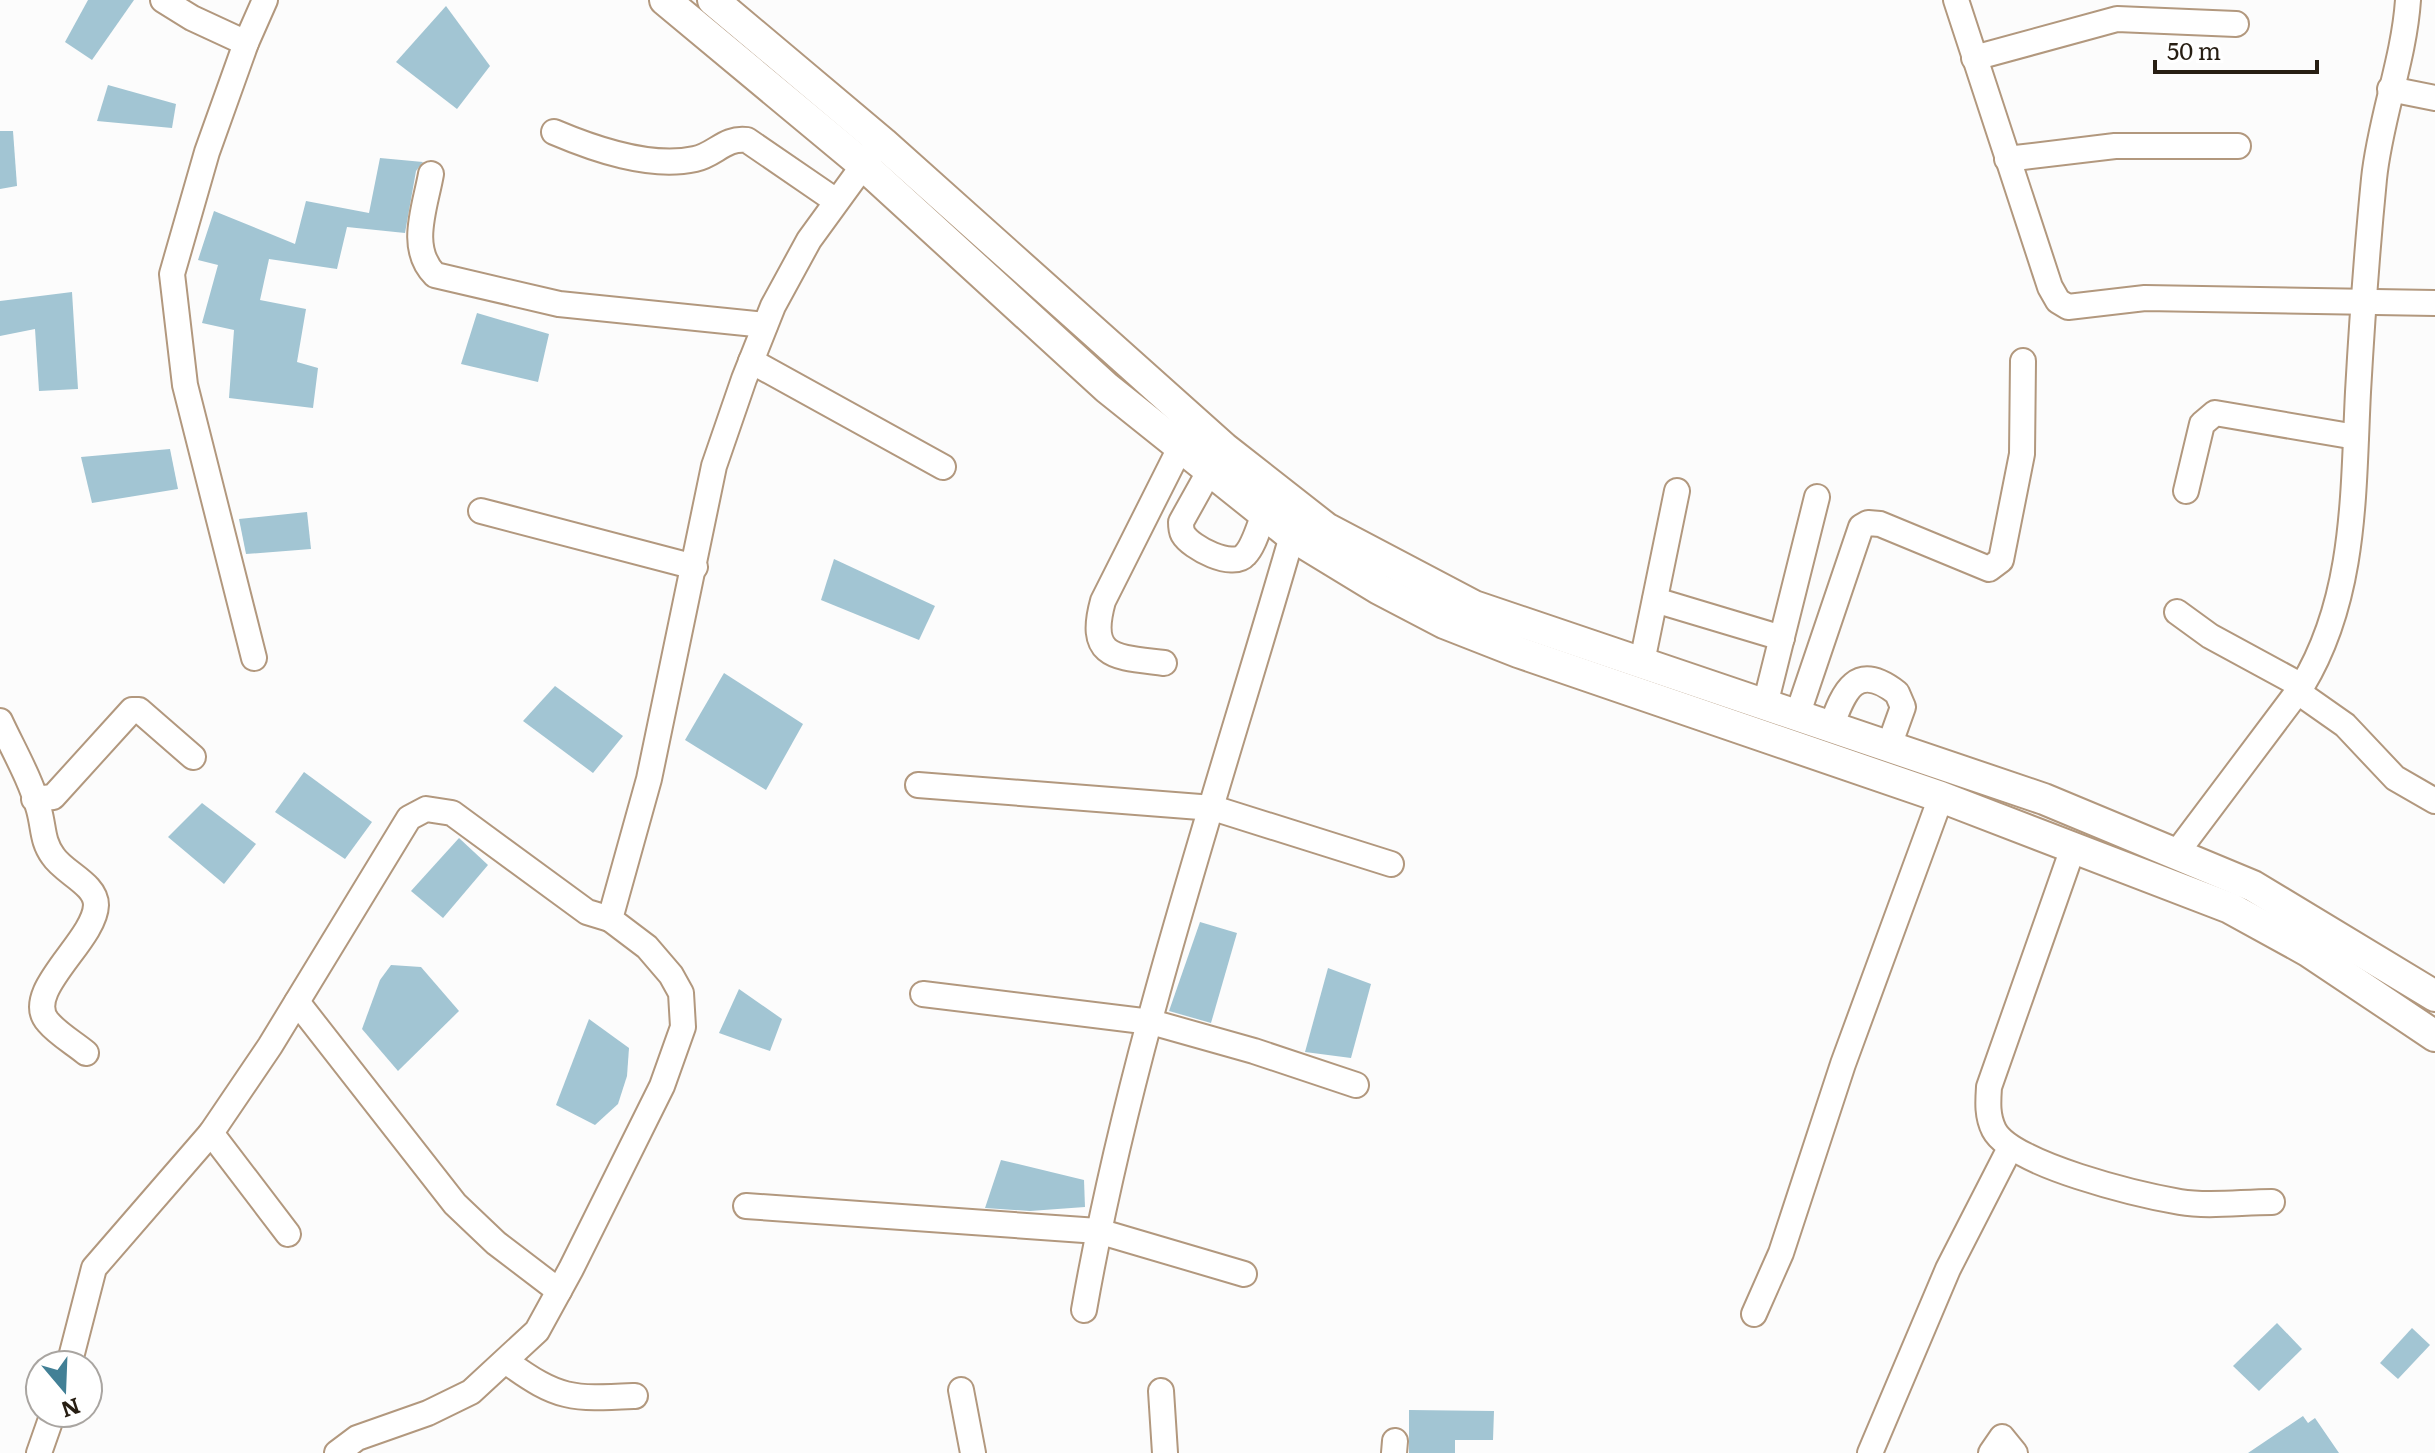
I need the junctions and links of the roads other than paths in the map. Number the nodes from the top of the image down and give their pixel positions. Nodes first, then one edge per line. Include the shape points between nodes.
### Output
1 (163, 0) edge
2 (265, 0) edge
3 (665, 0) edge
4 (1956, 0) edge
5 (2408, 0) edge
6 (720, 2) edge
7 (2236, 24) dead end
8 (246, 43) junction
9 (1974, 58) junction
10 (2390, 89) junction
11 (2435, 98) edge
12 (554, 132) dead end
13 (2238, 146) dead end
14 (872, 153) junction
15 (2007, 159) junction
16 (431, 174) dead end
17 (836, 201) junction
18 (2435, 303) edge
19 (2363, 304) junction
20 (765, 325) junction
21 (751, 361) junction
22 (2023, 361) dead end
23 (2356, 437) junction
24 (1181, 446) junction
25 (943, 467) dead end
26 (1210, 470) junction
27 (1677, 491) dead end
28 (2186, 491) dead end
29 (1817, 497) dead end
30 (481, 511) dead end
31 (1264, 514) junction
32 (1292, 536) junction
33 (695, 567) junction
34 (1655, 600) junction
35 (2177, 612) dead end
36 (1782, 638) junction
37 (254, 658) dead end
38 (1642, 662) junction
39 (1164, 663) dead end
40 (2300, 689) junction
41 (1765, 705) junction
42 (1797, 716) junction
43 (0, 721) edge
44 (1831, 727) junction
45 (1889, 746) junction
46 (193, 757) dead end
47 (918, 785) dead end
48 (1941, 797) junction
49 (34, 799) junction
50 (2435, 801) edge
51 (1213, 808) junction
52 (2073, 848) junction
53 (2175, 855) junction
54 (1391, 864) dead end
55 (610, 919) junction
56 (923, 994) dead end
57 (2435, 996) edge
58 (297, 1002) junction
59 (1151, 1022) junction
60 (2435, 1036) edge
61 (86, 1053) dead end
62 (1356, 1085) dead end
63 (211, 1133) junction
64 (2010, 1148) junction
65 (2272, 1202) dead end
66 (746, 1206) dead end
67 (1098, 1231) junction
68 (288, 1234) dead end
69 (1244, 1274) dead end
70 (559, 1291) junction
71 (1084, 1310) dead end
72 (1754, 1314) dead end
73 (73, 1349) edge
74 (507, 1362) junction
75 (961, 1390) dead end
76 (1161, 1391) dead end
77 (635, 1396) dead end
78 (47, 1429) edge
79 (39, 1453) edge
80 (337, 1453) edge
81 (973, 1453) edge
82 (1165, 1453) edge
83 (1870, 1453) edge
84 (1991, 1453) edge
85 (2015, 1453) edge

1 - 8 street
2 - 8 street
3 - 14 main road
4 - 9 street
5 - 10 street
6 - 14 main road
7 - 9 street via 2117,19
8 - 37 street via 172,274 185,385
9 - 15 street
10 - 11 street
10 - 19 street via 2374,175
12 - 17 street via 611,154 672,160 695,159 735,139 747,140
13 - 15 street via 2115,146
14 - 17 street
14 - 24 main road via 1107,388
14 - 38 main road via 1326,528 1474,606
15 - 19 street via 2050,287 2068,307 2145,298
16 - 20 street via 419,243 424,264 435,275 559,304
17 - 20 street via 809,240
18 - 19 street
19 - 23 street
20 - 21 street
21 - 25 street
21 - 33 street via 714,466
22 - 42 street via 2022,454 2001,560 1989,569 1880,524 1861,527
23 - 28 street via 2215,413 2202,424
23 - 40 street via 2351,538 2339,601 2319,657
24 - 26 main road
24 - 39 street via 1103,601 1097,638 1103,649 1118,657
26 - 31 main road
26 - 31 street via 1181,522 1191,543 1236,561 1246,555
27 - 34 street
29 - 36 street
30 - 33 street
31 - 32 main road
32 - 48 main road via 1444,623
32 - 51 street
33 - 55 street via 649,779
34 - 36 street
34 - 38 street
35 - 40 street
36 - 41 street
38 - 41 main road
40 - 50 street via 2345,725 2395,778
40 - 53 street
41 - 42 main road
42 - 44 main road
43 - 49 street
44 - 45 main road
44 - 45 street via 1848,688 1860,680 1875,681 1897,693 1903,707
45 - 53 main road via 2044,799
46 - 49 street via 139,710 132,710 53,797
47 - 51 street
48 - 52 main road
48 - 72 street via 1843,1064 1781,1253
49 - 61 street via 45,845 96,899 92,925 41,1002 47,1022
51 - 54 street
51 - 59 street
52 - 60 main road via 2230,908 2308,951
52 - 64 street via 1989,1087 1994,1131
53 - 57 main road via 2253,886
55 - 58 street via 587,912 452,813 426,809 409,818
55 - 70 street via 647,947 671,975 681,993 683,1027 662,1086
56 - 59 street
58 - 63 street
58 - 70 street via 455,1204
59 - 62 street
59 - 67 street
63 - 68 street
63 - 73 street via 94,1268
64 - 65 street via 2059,1170 2182,1203
64 - 83 street via 1948,1269
66 - 67 street
67 - 69 street
67 - 71 street
70 - 74 street via 537,1331
74 - 77 street via 544,1389 584,1399
74 - 80 street via 471,1392 357,1438
75 - 81 street
76 - 82 street
78 - 79 street
84 - 85 street via 2002,1437

